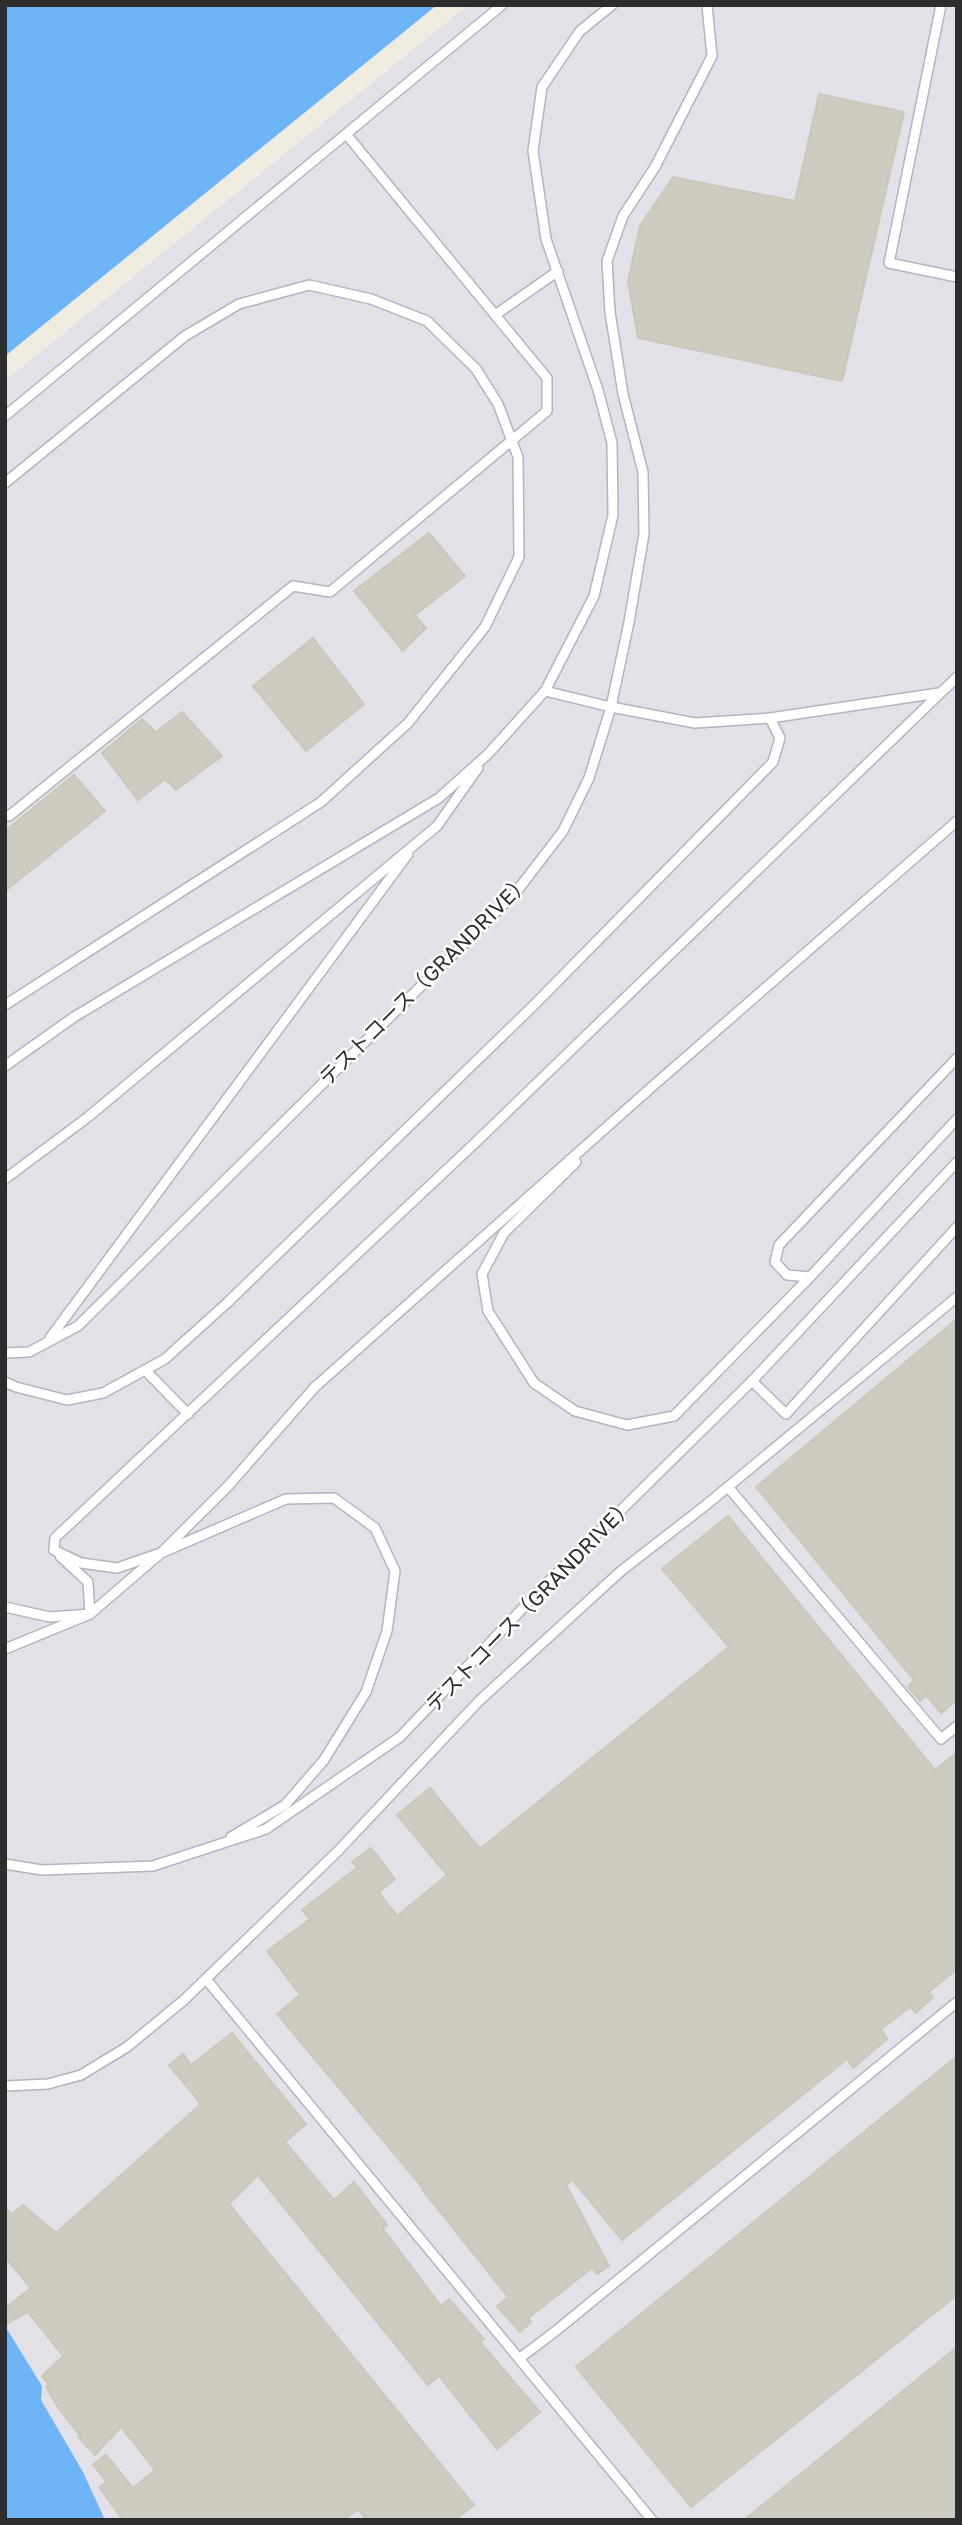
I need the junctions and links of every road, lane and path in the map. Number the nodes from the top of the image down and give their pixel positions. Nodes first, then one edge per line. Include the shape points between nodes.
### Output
1 (502, 5) edge
2 (612, 5) edge
3 (707, 5) edge
4 (941, 5) edge
5 (346, 134) junction
6 (558, 271) junction
7 (957, 277) edge
8 (495, 315) junction
9 (5, 416) edge
10 (512, 441) junction
11 (5, 483) edge
12 (957, 677) edge
13 (545, 691) junction
14 (940, 693) junction
15 (611, 707) junction
16 (770, 718) junction
17 (488, 754) junction
18 (5, 815) edge
19 (957, 821) edge
20 (418, 842) junction
21 (5, 1005) edge
22 (957, 1058) edge
23 (5, 1066) edge
24 (654, 1085) junction
25 (957, 1119) edge
26 (957, 1162) edge
27 (5, 1179) edge
28 (957, 1227) edge
29 (810, 1277) junction
30 (957, 1297) edge
31 (47, 1342) junction
32 (5, 1353) edge
33 (145, 1370) junction
34 (752, 1381) junction
35 (5, 1382) edge
36 (188, 1414) junction
37 (728, 1487) junction
38 (54, 1550) junction
39 (161, 1553) junction
40 (5, 1607) edge
41 (90, 1614) junction
42 (5, 1649) edge
43 (957, 1726) edge
44 (214, 1847) junction
45 (5, 1864) edge
46 (206, 1979) junction
47 (957, 2002) edge
48 (5, 2086) edge
49 (520, 2358) junction
50 (652, 2520) edge

1 - 5 lane
2 - 6 lane via 580,31 542,87 533,151 546,239
3 - 15 lane, テストコース（GRANDRIVE） via 712,56 655,167 623,216 607,261 623,394 643,472 644,534
4 - 7 lane via 889,263
5 - 8 lane
5 - 9 lane
6 - 8 lane
6 - 13 lane via 612,443 613,515 594,596
8 - 10 lane via 547,378 547,411
10 - 11 lane via 498,404 476,369 427,321 372,299 309,285 239,304 185,335
10 - 18 lane via 330,592 293,586
10 - 21 lane via 518,457 519,557 485,627 408,723 321,802
12 - 14 lane
13 - 15 lane
13 - 17 lane
14 - 16 lane
14 - 36 lane
15 - 16 lane via 695,723
15 - 31 lane, テストコース（GRANDRIVE） via 589,778 563,831 517,891 78,1325
16 - 33 lane via 779,738 774,762 534,1005 227,1303 164,1359
17 - 20 lane via 437,826
17 - 23 lane via 439,798 74,1017
19 - 24 lane
20 - 27 lane via 88,1117
20 - 31 lane
22 - 29 lane via 779,1245 775,1262 787,1275
24 - 29 lane via 504,1233 482,1274 488,1311 534,1382 575,1411 627,1425 674,1416
24 - 39 lane via 315,1387 228,1486
25 - 29 lane
26 - 34 lane, テストコース（GRANDRIVE）
28 - 34 lane via 786,1414
30 - 37 lane
31 - 32 lane, テストコース（GRANDRIVE） via 29,1352
33 - 35 lane via 103,1394 67,1400
33 - 36 lane
34 - 44 lane, テストコース（GRANDRIVE） via 543,1587 400,1737 266,1829
36 - 38 lane via 55,1538
37 - 43 lane via 941,1738
37 - 46 lane via 621,1571 479,1701 338,1851
38 - 39 lane via 81,1563 117,1568
38 - 41 lane via 88,1582
39 - 41 lane
39 - 44 lane via 286,1499 334,1498 375,1528 395,1571 387,1630 366,1692 324,1760 285,1805
40 - 41 lane via 50,1617
41 - 42 lane
44 - 45 lane, テストコース（GRANDRIVE） via 153,1866 42,1870
46 - 48 lane via 127,2047 81,2075 48,2084
46 - 49 lane
47 - 49 lane
49 - 50 lane

